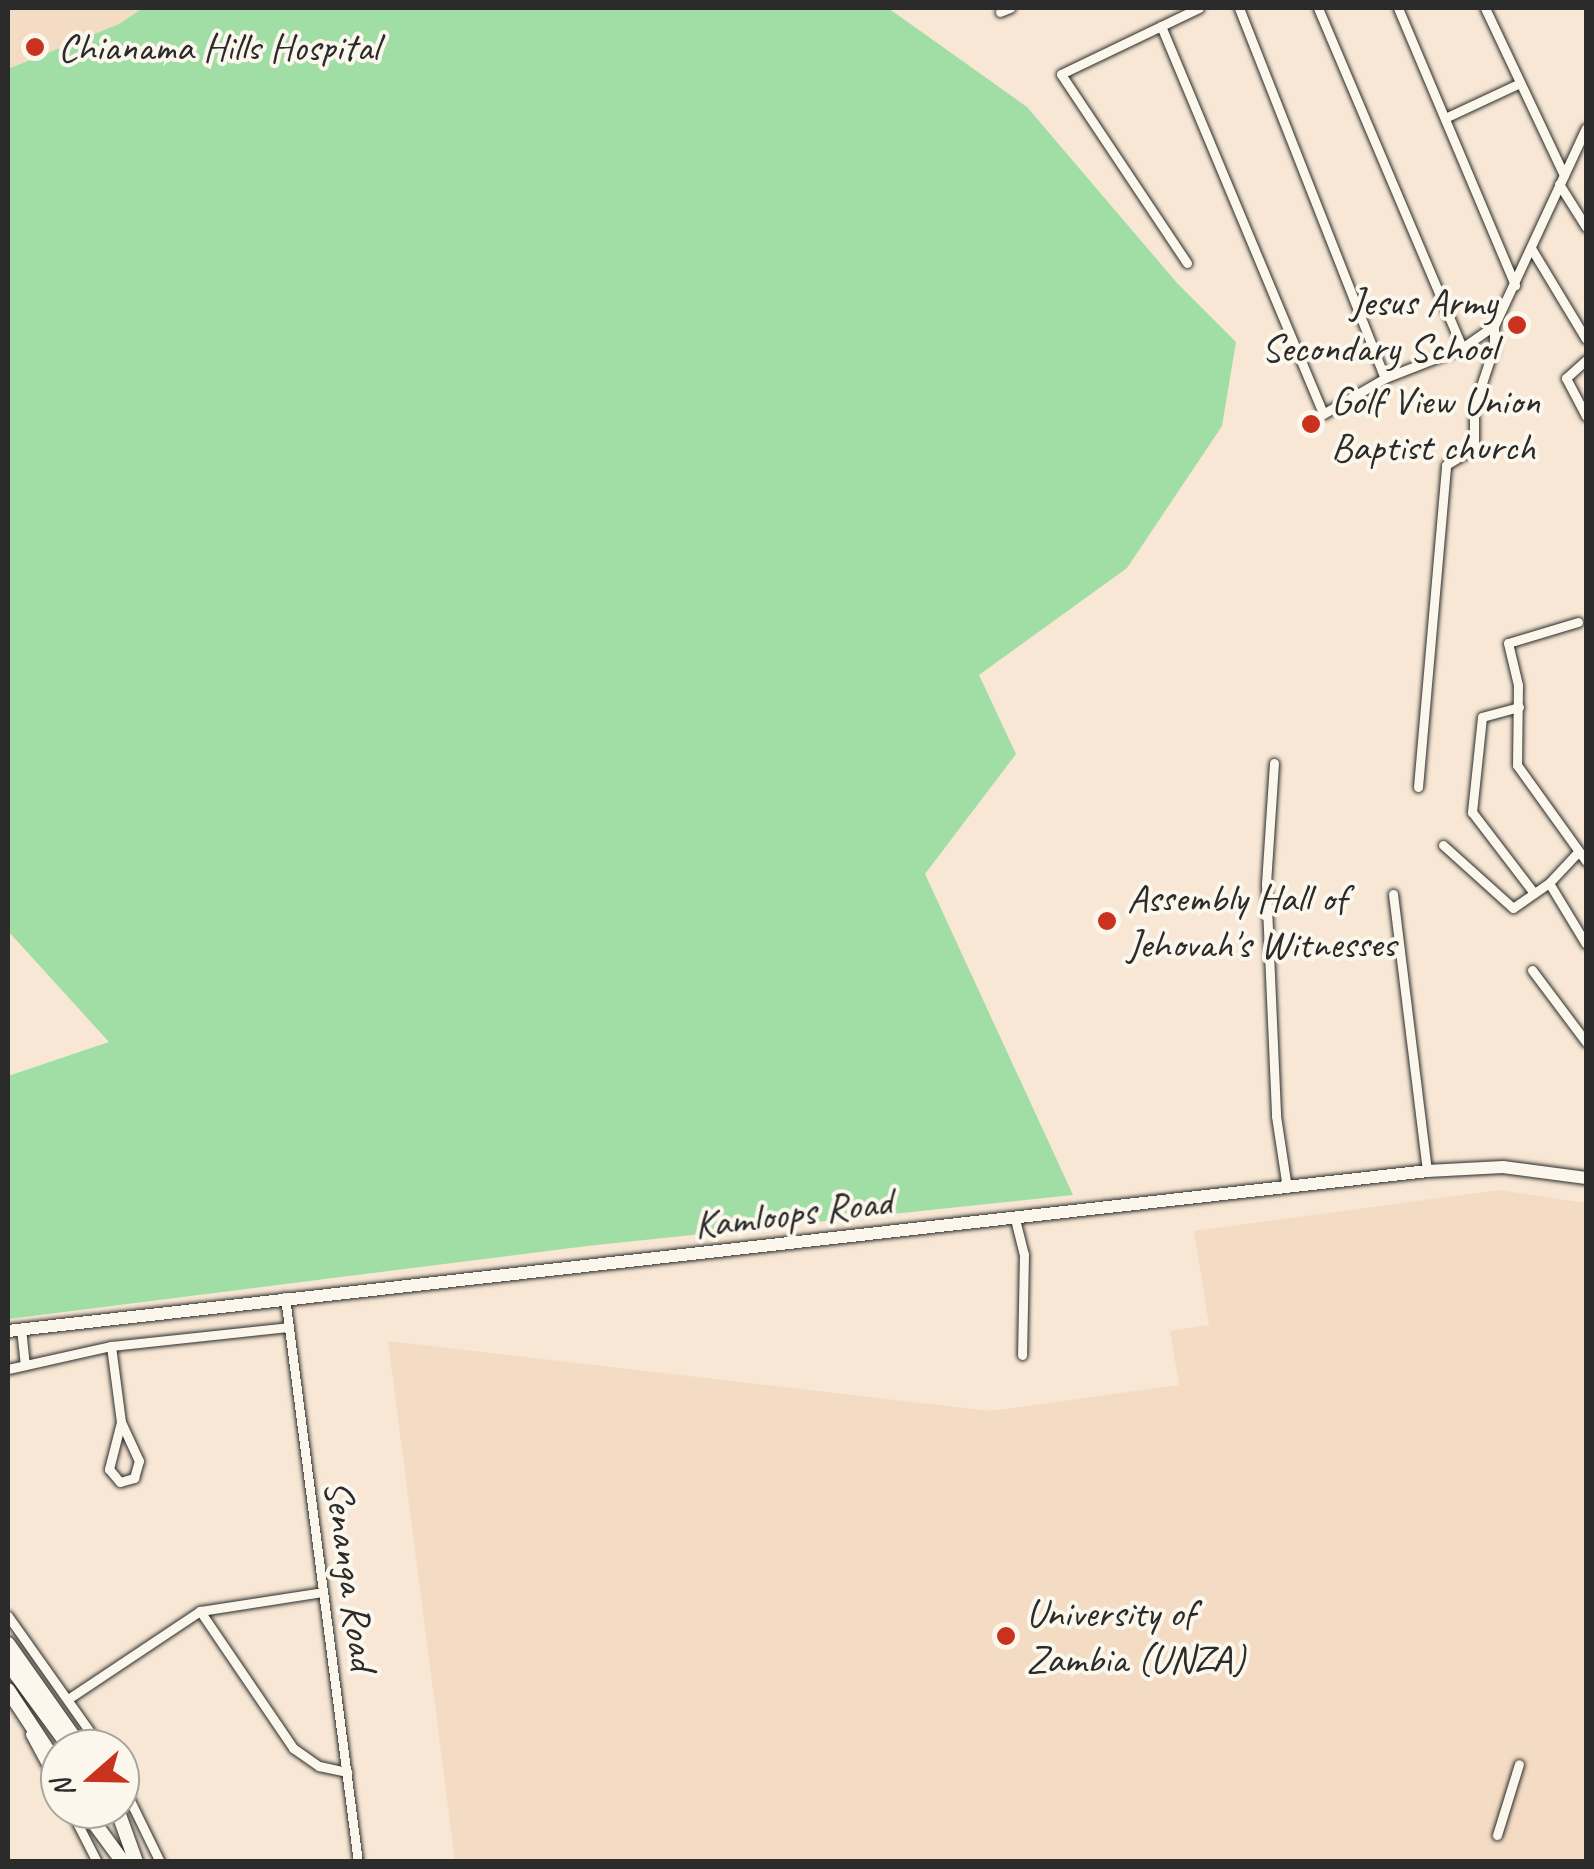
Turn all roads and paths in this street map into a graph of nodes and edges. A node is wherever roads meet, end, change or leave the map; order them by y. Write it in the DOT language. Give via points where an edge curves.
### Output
graph roads {
  1 [pos="1200,8"];
  2 [pos="1239,8"];
  3 [pos="1318,8"];
  4 [pos="1398,8"];
  5 [pos="1485,8"];
  6 [pos="1162,26"];
  7 [pos="1518,84"];
  8 [pos="1445,118"];
  9 [pos="1586,128"];
  10 [pos="1561,180"];
  11 [pos="1586,226"];
  12 [pos="1531,248"];
  13 [pos="1186,263"];
  14 [pos="1515,285"];
  15 [pos="1494,326"];
  16 [pos="1586,338"];
  17 [pos="1462,348"];
  18 [pos="1586,360"];
  19 [pos="1385,378"];
  20 [pos="1586,416"];
  21 [pos="1578,622"];
  22 [pos="1519,708"];
  23 [pos="1274,763"];
  24 [pos="1418,788"];
  25 [pos="1443,846"];
  26 [pos="1578,852"];
  27 [pos="1586,861"];
  28 [pos="1549,883"];
  29 [pos="1534,893"];
  30 [pos="1393,894"];
  31 [pos="1586,944"];
  32 [pos="1532,970"];
  33 [pos="1586,1042"];
  34 [pos="1427,1171"];
  35 [pos="1586,1178"];
  36 [pos="1287,1188"];
  37 [pos="1015,1220"];
  38 [pos="284,1297"];
  39 [pos="288,1327"];
  40 [pos="14,1329"];
  41 [pos="111,1346"];
  42 [pos="1022,1355"];
  43 [pos="25,1364"];
  44 [pos="8,1369"];
  45 [pos="122,1422"];
  46 [pos="323,1592"];
  47 [pos="200,1611"];
  48 [pos="8,1616"];
  49 [pos="8,1644"];
  50 [pos="8,1663"];
  51 [pos="8,1674"];
  52 [pos="8,1690"];
  53 [pos="68,1699"];
  54 [pos="8,1704"];
  55 [pos="46,1729"];
  56 [pos="56,1729"];
  57 [pos="68,1729"];
  58 [pos="88,1729"];
  59 [pos="40,1739"];
  60 [pos="40,1757"];
  61 [pos="1520,1764"];
  62 [pos="347,1772"];
  63 [pos="140,1821"];
  64 [pos="80,1829"];
  65 [pos="102,1829"];
  66 [pos="108,1829"];
  67 [pos="115,1829"];
  68 [pos="121,1829"];
  69 [pos="1497,1835"];
  70 [pos="127,1857"];
  71 [pos="97,1862"];
  72 [pos="160,1862"];
  73 [pos="358,1862"];
  1 -- 6 [label="street"];
  2 -- 19 [label="street"];
  3 -- 17 [label="street"];
  4 -- 8 [label="street"];
  5 -- 7 [label="street"];
  6 -- 13 [label="street" via="1061,74"];
  6 -- 19 [label="street" via="1320,410 1345,405"];
  7 -- 8 [label="street"];
  7 -- 10 [label="street"];
  8 -- 14 [label="street"];
  9 -- 10 [label="street"];
  10 -- 11 [label="street"];
  10 -- 12 [label="street"];
  12 -- 14 [label="street"];
  12 -- 16 [label="street"];
  14 -- 15 [label="street"];
  15 -- 17 [label="street"];
  15 -- 24 [label="street" via="1494,347 1474,407 1474,448 1446,465"];
  17 -- 19 [label="street"];
  18 -- 20 [label="street" via="1566,378"];
  21 -- 22 [label="street" via="1509,640"];
  22 -- 26 [label="street" via="1521,775"];
  22 -- 29 [label="street" via="1482,716 1472,812"];
  23 -- 36 [label="street" via="1266,884 1276,1116"];
  25 -- 29 [label="street" via="1510,907"];
  26 -- 27 [label="street"];
  26 -- 28 [label="street"];
  28 -- 29 [label="street"];
  28 -- 31 [label="street"];
  30 -- 34 [label="street"];
  32 -- 33 [label="street"];
  34 -- 35 [label="main road, Kamloops Road" via="1504,1167"];
  34 -- 36 [label="main road, Kamloops Road"];
  36 -- 37 [label="main road, Kamloops Road"];
  37 -- 38 [label="main road, Kamloops Road"];
  37 -- 42 [label="street" via="1024,1254"];
  38 -- 39 [label="street, Senanga Road"];
  38 -- 40 [label="main road, Kamloops Road"];
  39 -- 41 [label="street"];
  39 -- 46 [label="street, Senanga Road"];
  40 -- 43 [label="street"];
  41 -- 43 [label="street"];
  41 -- 45 [label="street"];
  43 -- 44 [label="street"];
  45 -- 45 [label="street" via="109,1469 120,1482 134,1478 139,1461"];
  46 -- 47 [label="street"];
  46 -- 62 [label="street, Senanga Road"];
  47 -- 53 [label="street"];
  47 -- 62 [label="street" via="293,1748 319,1766"];
  48 -- 53 [label="street"];
  49 -- 57 [label="main road"];
  50 -- 56 [label="main road"];
  51 -- 55 [label="main road"];
  52 -- 59 [label="main road"];
  53 -- 58 [label="street"];
  54 -- 60 [label="street"];
  61 -- 69 [label="street"];
  62 -- 73 [label="street, Senanga Road"];
  63 -- 72 [label="street"];
  64 -- 71 [label="street"];
  65 -- 70 [label="main road"];
  66 -- 70 [label="main road"];
  67 -- 70 [label="main road"];
  68 -- 70 [label="main road"];
}
